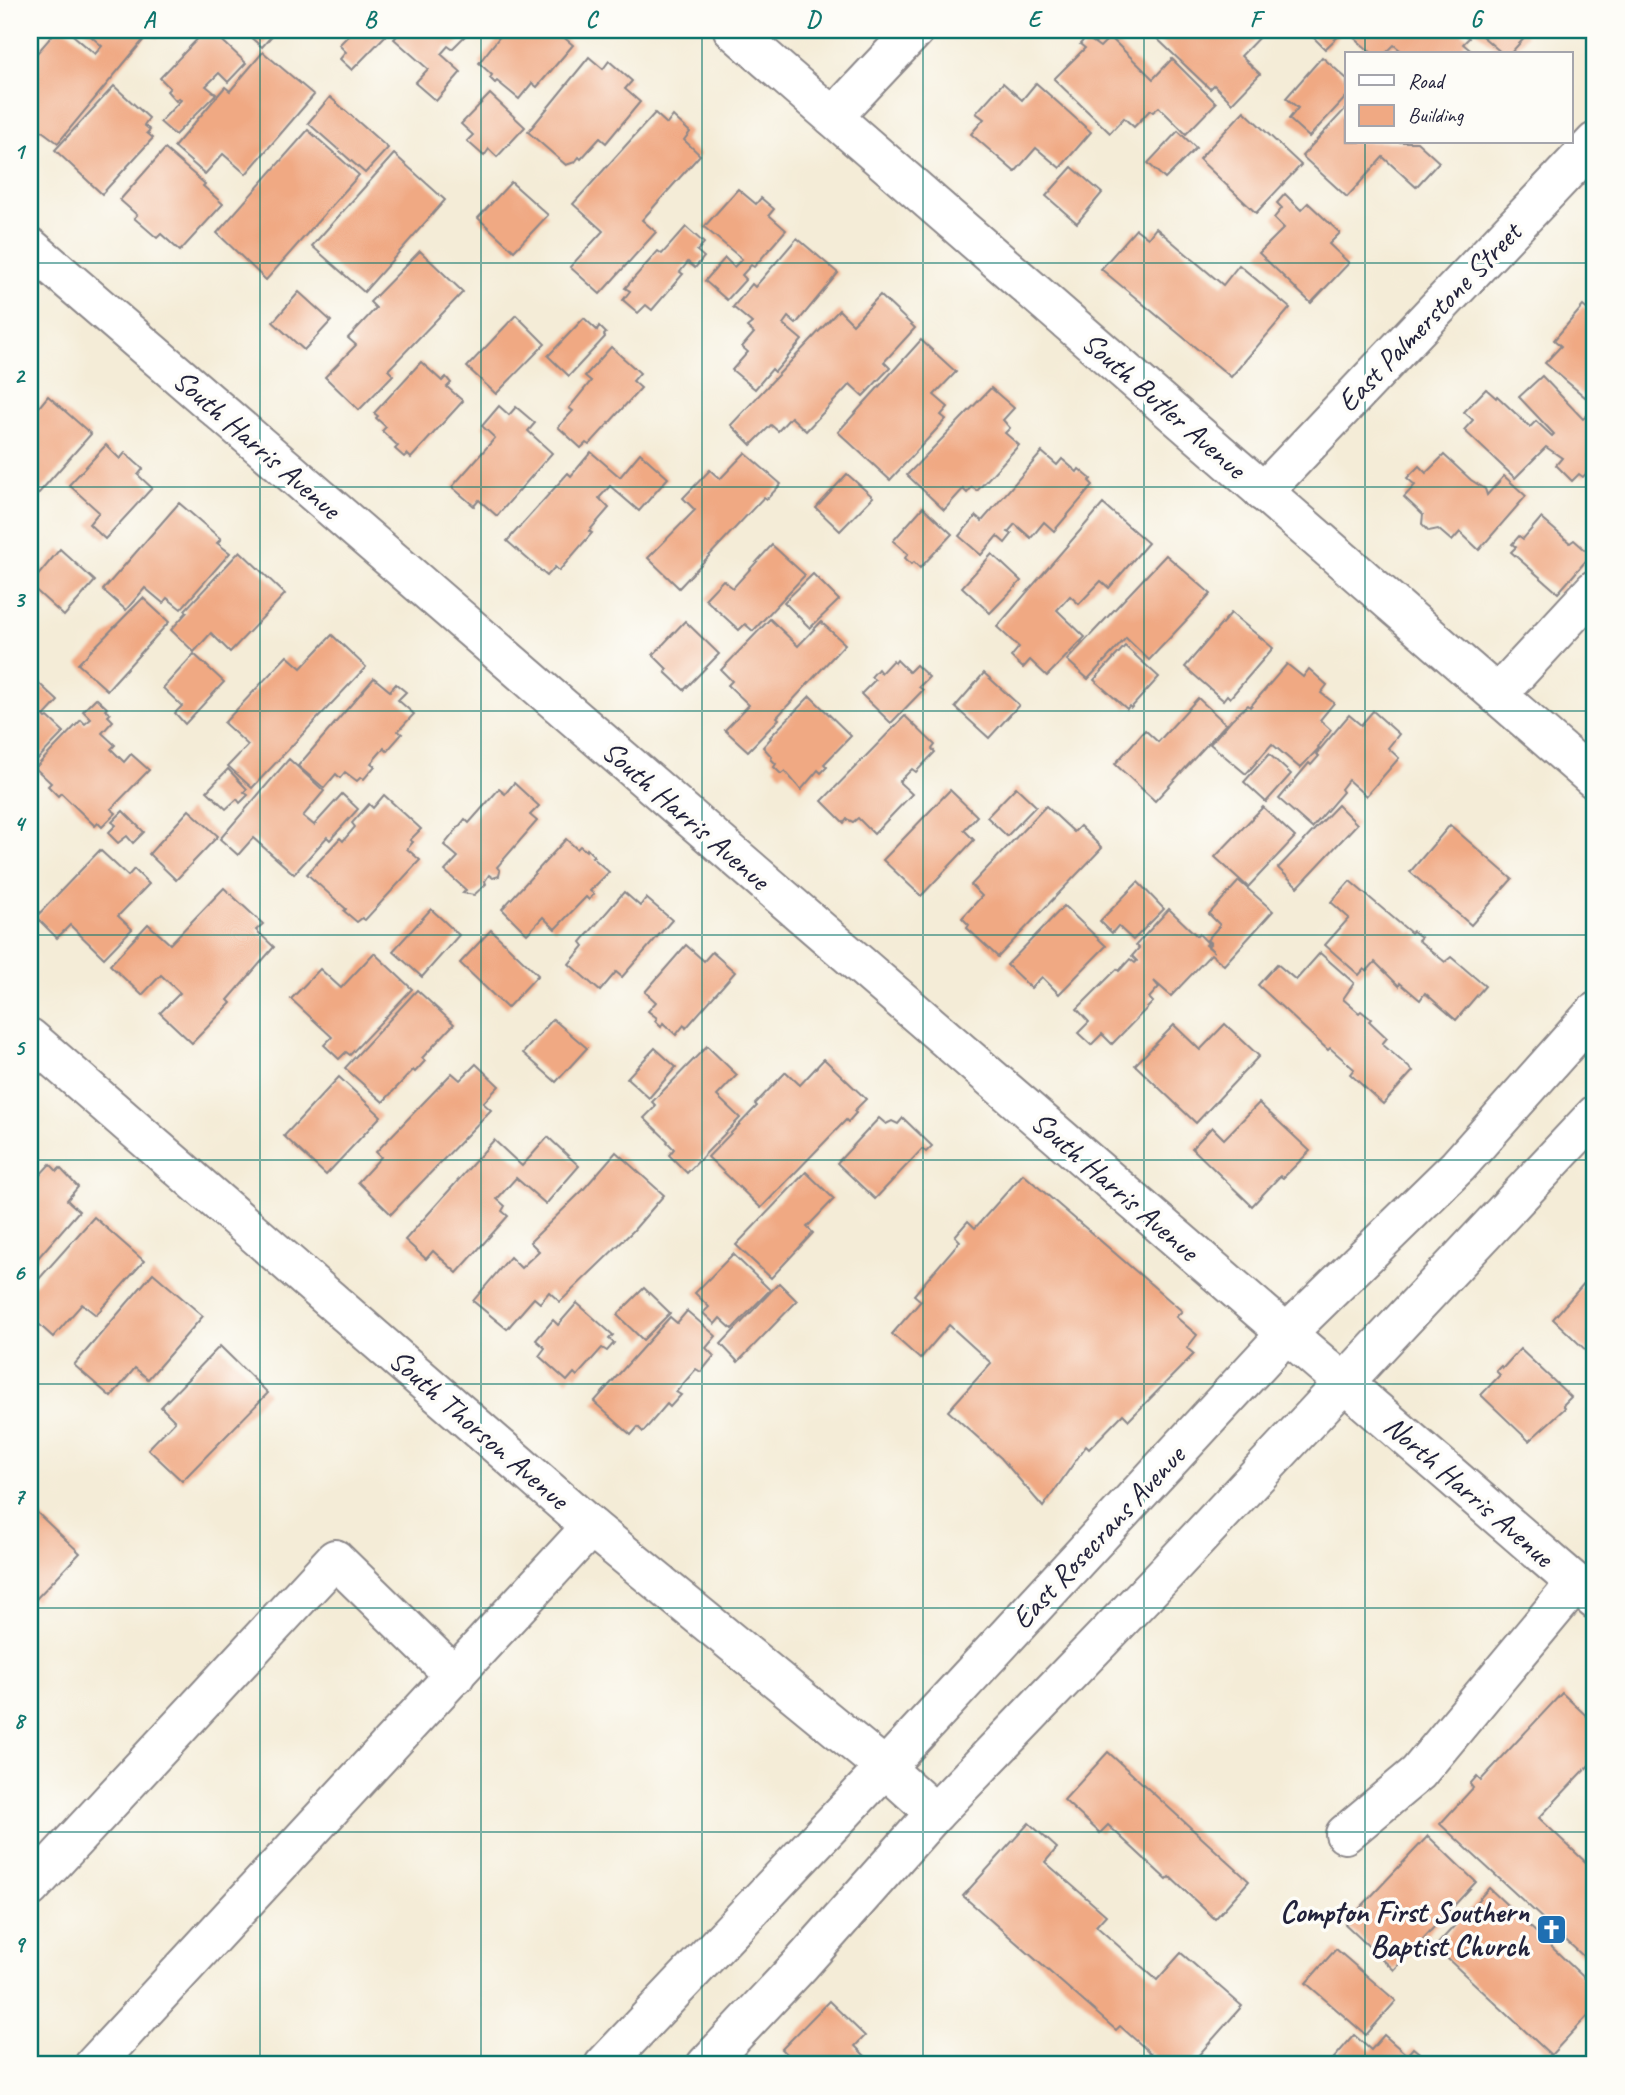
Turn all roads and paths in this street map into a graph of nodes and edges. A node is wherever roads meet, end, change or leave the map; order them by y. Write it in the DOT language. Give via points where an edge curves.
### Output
graph roads {
  1 [pos="733,30"];
  2 [pos="915,30"];
  3 [pos="833,117"];
  4 [pos="1595,142"];
  5 [pos="30,247"];
  6 [pos="1263,492"];
  7 [pos="1595,589"];
  8 [pos="1497,695"];
  9 [pos="1595,780"];
  10 [pos="1595,1012"];
  11 [pos="30,1038"];
  12 [pos="1595,1115"];
  13 [pos="1286,1334"];
  14 [pos="1343,1383"];
  15 [pos="591,1527"];
  16 [pos="1586,1591"];
  17 [pos="455,1675"];
  18 [pos="885,1768"];
  19 [pos="935,1813"];
  20 [pos="1345,1834"];
  21 [pos="30,1888"];
  22 [pos="94,2065"];
  23 [pos="604,2065"];
  24 [pos="706,2065"];
  1 -- 3 [label="street, South Butler Avenue"];
  2 -- 3 [label="street"];
  3 -- 6 [label="street, South Butler Avenue"];
  4 -- 6 [label="street, East Palmerstone Street"];
  5 -- 13 [label="street, South Harris Avenue"];
  6 -- 8 [label="street, South Butler Avenue"];
  7 -- 8 [label="street"];
  8 -- 9 [label="street, South Butler Avenue"];
  10 -- 13 [label="street, East Rosecrans Avenue" via="1458,1166"];
  11 -- 15 [label="street, South Thorson Avenue"];
  12 -- 14 [label="street"];
  13 -- 14 [label="street, South Harris Avenue"];
  13 -- 18 [label="street, East Rosecrans Avenue"];
  14 -- 16 [label="street, North Harris Avenue"];
  14 -- 19 [label="street"];
  15 -- 17 [label="street"];
  15 -- 18 [label="street, South Thorson Avenue"];
  16 -- 20 [label="street" via="1418,1773"];
  17 -- 21 [label="street" via="335,1559"];
  17 -- 22 [label="street"];
  18 -- 19 [label="street, South Thorson Avenue"];
  18 -- 23 [label="street, East Rosecrans Avenue"];
  19 -- 24 [label="street"];
}
